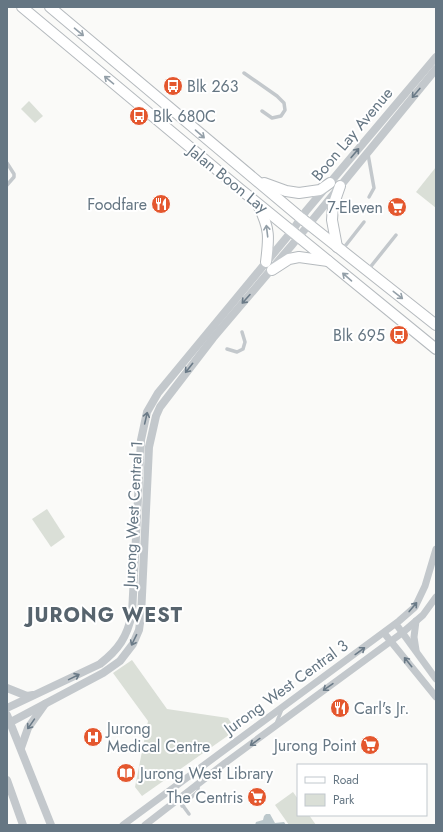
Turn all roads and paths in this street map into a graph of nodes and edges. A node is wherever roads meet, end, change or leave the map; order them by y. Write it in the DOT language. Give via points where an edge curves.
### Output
graph roads {
  1 [pos="22,7"];
  2 [pos="50,7"];
  3 [pos="436,56"];
  4 [pos="436,69"];
  5 [pos="244,73"];
  6 [pos="262,111"];
  7 [pos="368,152"];
  8 [pos="7,163"];
  9 [pos="258,181"];
  10 [pos="335,184"];
  11 [pos="7,185"];
  12 [pos="369,197"];
  13 [pos="256,202"];
  14 [pos="305,221"];
  15 [pos="364,222"];
  16 [pos="295,234"];
  17 [pos="396,235"];
  18 [pos="339,249"];
  19 [pos="330,262"];
  20 [pos="269,266"];
  21 [pos="367,271"];
  22 [pos="436,325"];
  23 [pos="242,332"];
  24 [pos="227,349"];
  25 [pos="436,349"];
  26 [pos="436,549"];
  27 [pos="436,597"];
  28 [pos="416,621"];
  29 [pos="396,624"];
  30 [pos="384,633"];
  31 [pos="402,633"];
  32 [pos="391,642"];
  33 [pos="416,652"];
  34 [pos="436,679"];
  35 [pos="7,688"];
  36 [pos="39,694"];
  37 [pos="436,697"];
  38 [pos="45,703"];
  39 [pos="283,706"];
  40 [pos="7,708"];
  41 [pos="8,720"];
  42 [pos="275,727"];
  43 [pos="21,748"];
  44 [pos="7,780"];
  45 [pos="198,784"];
  46 [pos="178,799"];
  47 [pos="182,806"];
  48 [pos="45,812"];
  49 [pos="189,814"];
  50 [pos="23,825"];
  51 [pos="51,825"];
  52 [pos="57,825"];
  53 [pos="123,825"];
  54 [pos="145,825"];
  13 -- 1 [label="main road, Jalan Boon Lay, one-way"];
  2 -- 9 [label="main road, Jalan Boon Lay, one-way" via="214,147"];
  10 -- 3 [label="street, Boon Lay Avenue, one-way"];
  4 -- 7 [label="street, Boon Lay Avenue, one-way"];
  5 -- 6 [label="lane" via="284,103 285,110 281,116 272,118"];
  7 -- 10 [label="street, Boon Lay Avenue"];
  7 -- 12 [label="lane" via="374,188"];
  8 -- 11 [label="lane" via="14,174"];
  9 -- 10 [label="main road" via="299,193 320,190"];
  9 -- 14 [label="main road, Jalan Boon Lay"];
  10 -- 14 [label="street, Boon Lay Avenue"];
  10 -- 18 [label="main road" via="332,220"];
  13 -- 16 [label="main road, Jalan Boon Lay"];
  20 -- 13 [label="main road, one-way" via="266,220"];
  14 -- 16 [label="street, Boon Lay Avenue"];
  14 -- 18 [label="main road, Jalan Boon Lay"];
  15 -- 18 [label="lane"];
  16 -- 19 [label="main road, Jalan Boon Lay"];
  16 -- 20 [label="street, Jurong West Central 1"];
  17 -- 21 [label="lane"];
  18 -- 21 [label="main road, Jalan Boon Lay"];
  19 -- 20 [label="main road" via="299,258"];
  25 -- 19 [label="main road, Jalan Boon Lay, one-way"];
  36 -- 20 [label="street, Jurong West Central 1, one-way" via="100,664 123,640 132,614 141,440 147,412 158,393"];
  20 -- 38 [label="street, Jurong West Central 1, one-way" via="165,399 156,416 149,447 141,616 133,644 120,661 104,673"];
  21 -- 22 [label="main road, Jalan Boon Lay, one-way"];
  23 -- 24 [label="lane" via="245,342 243,349 237,352"];
  29 -- 26 [label="street, Jurong West Central 3, one-way" via="415,607 425,586"];
  27 -- 28 [label="street, Jurong West Central 3"];
  28 -- 31 [label="street, Jurong West Central 3"];
  28 -- 33 [label="street"];
  29 -- 30 [label="street, Jurong West Central 3"];
  29 -- 31 [label="street"];
  30 -- 32 [label="street"];
  39 -- 30 [label="street, Jurong West Central 3, one-way"];
  31 -- 32 [label="street, Jurong West Central 3"];
  31 -- 33 [label="street"];
  37 -- 32 [label="street, one-way"];
  32 -- 42 [label="street, Jurong West Central 3, one-way"];
  33 -- 34 [label="street"];
  35 -- 36 [label="street" via="27,696"];
  36 -- 40 [label="street, Jurong West Central 1"];
  38 -- 41 [label="street, Jurong West Central 1"];
  38 -- 43 [label="street, one-way" via="28,728"];
  39 -- 42 [label="lane"];
  39 -- 53 [label="street, Jurong West Central 3"];
  41 -- 43 [label="street"];
  42 -- 45 [label="street, Jurong West Central 3, one-way"];
  43 -- 48 [label="street"];
  44 -- 50 [label="street"];
  45 -- 46 [label="street, Jurong West Central 3"];
  45 -- 47 [label="lane" via="198,792"];
  46 -- 47 [label="lane"];
  46 -- 54 [label="street, Jurong West Central 3"];
  47 -- 49 [label="lane"];
  48 -- 51 [label="street"];
  48 -- 52 [label="street"];
}
